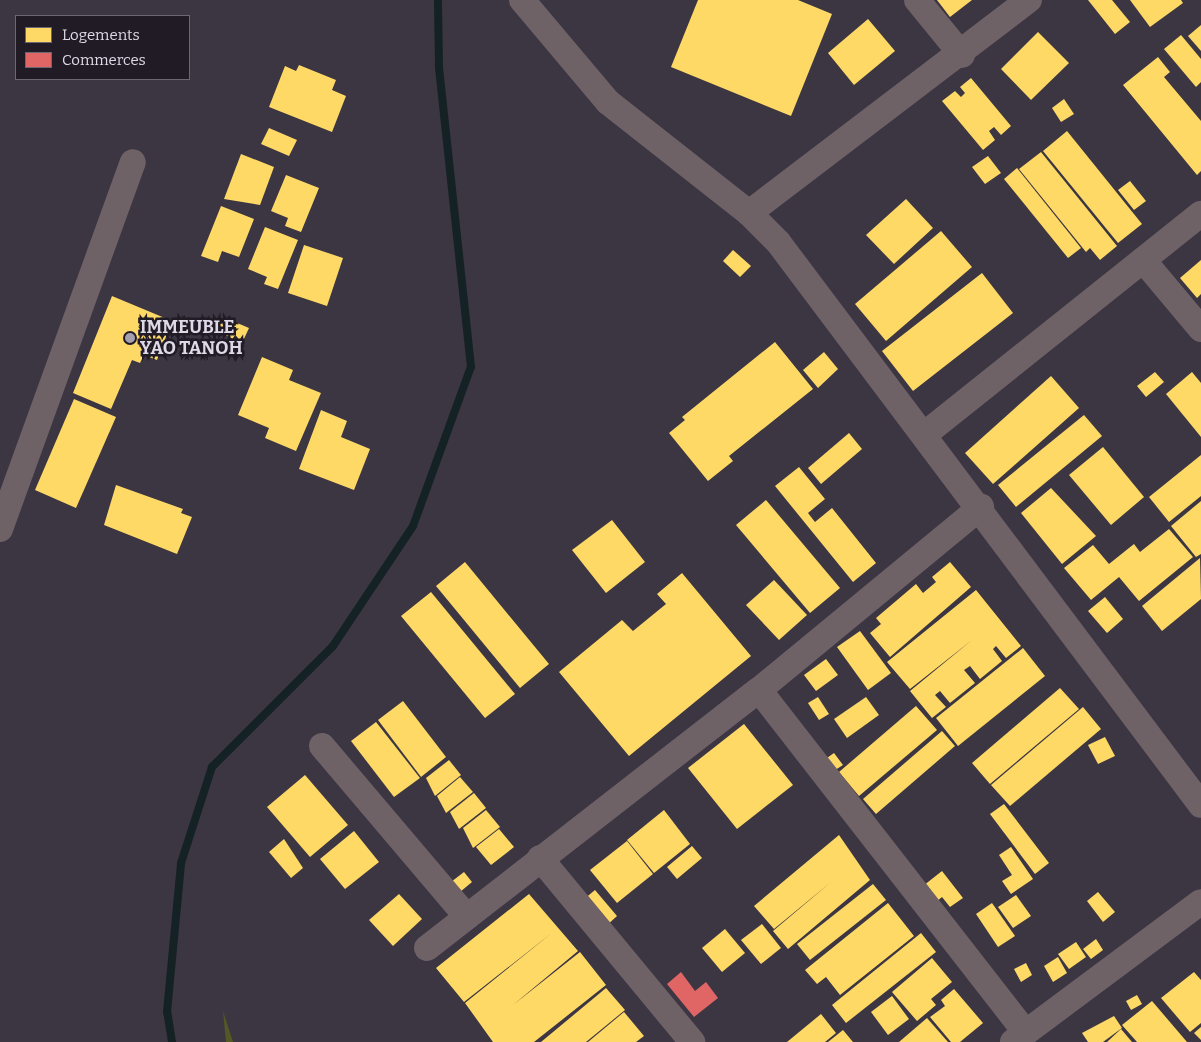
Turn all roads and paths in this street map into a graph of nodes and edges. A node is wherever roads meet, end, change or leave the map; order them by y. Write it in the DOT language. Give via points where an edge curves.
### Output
graph roads {
  1 [pos="522,0"];
  2 [pos="917,0"];
  3 [pos="1029,0"];
  4 [pos="962,55"];
  5 [pos="133,162"];
  6 [pos="749,214"];
  7 [pos="1201,214"];
  8 [pos="1143,260"];
  9 [pos="1201,329"];
  10 [pos="925,434"];
  11 [pos="981,507"];
  12 [pos="0,529"];
  13 [pos="759,690"];
  14 [pos="322,746"];
  15 [pos="1201,805"];
  16 [pos="540,858"];
  17 [pos="1201,902"];
  18 [pos="467,917"];
  19 [pos="427,948"];
  20 [pos="1019,1037"];
  21 [pos="692,1042"];
  1 -- 6 [label="street" via="608,102"];
  2 -- 4 [label="street"];
  3 -- 4 [label="street"];
  4 -- 6 [label="street"];
  5 -- 12 [label="street"];
  6 -- 10 [label="street" via="778,242"];
  7 -- 8 [label="street"];
  8 -- 9 [label="street"];
  8 -- 10 [label="street"];
  10 -- 11 [label="street"];
  11 -- 13 [label="street"];
  11 -- 15 [label="street"];
  13 -- 16 [label="street"];
  13 -- 20 [label="street"];
  14 -- 18 [label="street"];
  16 -- 18 [label="street"];
  16 -- 21 [label="street"];
  17 -- 20 [label="street"];
  18 -- 19 [label="street"];
}
